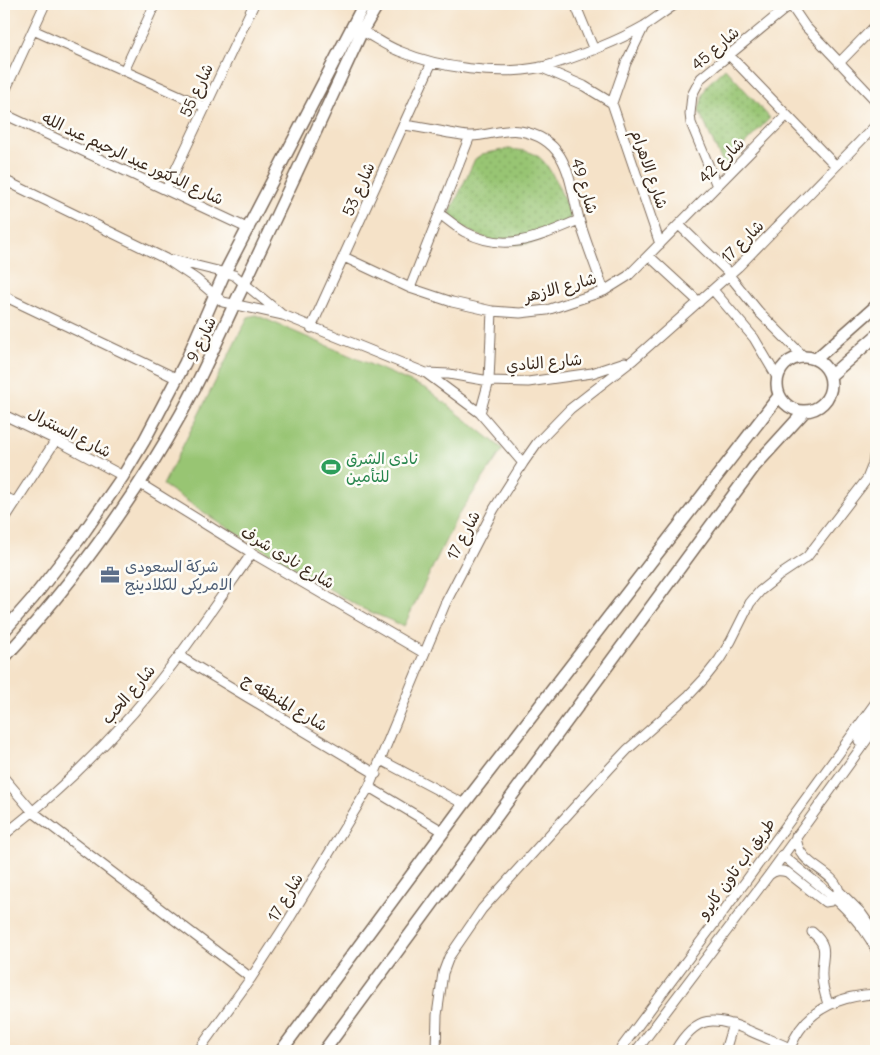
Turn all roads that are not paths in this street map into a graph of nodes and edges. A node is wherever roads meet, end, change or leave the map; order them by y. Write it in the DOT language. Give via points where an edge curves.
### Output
graph roads {
  1 [pos="45,4"];
  2 [pos="155,4"];
  3 [pos="254,4"];
  4 [pos="364,4"];
  5 [pos="378,4"];
  6 [pos="575,4"];
  7 [pos="676,4"];
  8 [pos="791,4"];
  9 [pos="644,26"];
  10 [pos="876,26"];
  11 [pos="32,30"];
  12 [pos="362,30"];
  13 [pos="594,50"];
  14 [pos="728,55"];
  15 [pos="432,62"];
  16 [pos="839,63"];
  17 [pos="539,67"];
  18 [pos="124,71"];
  19 [pos="4,93"];
  20 [pos="876,101"];
  21 [pos="612,103"];
  22 [pos="205,107"];
  23 [pos="4,114"];
  24 [pos="786,116"];
  25 [pos="404,125"];
  26 [pos="876,125"];
  27 [pos="470,136"];
  28 [pos="836,166"];
  29 [pos="4,180"];
  30 [pos="717,186"];
  31 [pos="166,190"];
  32 [pos="440,214"];
  33 [pos="580,220"];
  34 [pos="679,225"];
  35 [pos="249,229"];
  36 [pos="660,244"];
  37 [pos="344,256"];
  38 [pos="649,256"];
  39 [pos="166,258"];
  40 [pos="224,274"];
  41 [pos="729,274"];
  42 [pos="245,284"];
  43 [pos="410,288"];
  44 [pos="713,290"];
  45 [pos="604,291"];
  46 [pos="215,295"];
  47 [pos="4,296"];
  48 [pos="698,302"];
  49 [pos="234,306"];
  50 [pos="876,306"];
  51 [pos="492,311"];
  52 [pos="283,315"];
  53 [pos="311,328"];
  54 [pos="876,336"];
  55 [pos="810,358"];
  56 [pos="633,360"];
  57 [pos="186,363"];
  58 [pos="426,373"];
  59 [pos="830,376"];
  60 [pos="777,378"];
  61 [pos="178,379"];
  62 [pos="199,379"];
  63 [pos="489,381"];
  64 [pos="779,396"];
  65 [pos="805,412"];
  66 [pos="480,413"];
  67 [pos="4,415"];
  68 [pos="56,440"];
  69 [pos="876,444"];
  70 [pos="523,463"];
  71 [pos="123,476"];
  72 [pos="140,483"];
  73 [pos="4,497"];
  74 [pos="16,502"];
  75 [pos="4,520"];
  76 [pos="252,553"];
  77 [pos="4,631"];
  78 [pos="424,653"];
  79 [pos="179,656"];
  80 [pos="4,658"];
  81 [pos="876,702"];
  82 [pos="868,714"];
  83 [pos="876,727"];
  84 [pos="382,760"];
  85 [pos="846,768"];
  86 [pos="376,774"];
  87 [pos="4,778"];
  88 [pos="369,787"];
  89 [pos="464,804"];
  90 [pos="33,812"];
  91 [pos="444,832"];
  92 [pos="4,835"];
  93 [pos="796,836"];
  94 [pos="782,855"];
  95 [pos="807,859"];
  96 [pos="795,872"];
  97 [pos="769,875"];
  98 [pos="836,895"];
  99 [pos="812,932"];
  100 [pos="876,934"];
  101 [pos="876,950"];
  102 [pos="251,978"];
  103 [pos="876,994"];
  104 [pos="828,1004"];
  105 [pos="733,1024"];
  106 [pos="790,1050"];
  107 [pos="198,1051"];
  108 [pos="281,1051"];
  109 [pos="324,1051"];
  110 [pos="436,1051"];
  111 [pos="619,1051"];
  112 [pos="636,1051"];
  113 [pos="675,1051"];
  114 [pos="725,1051"];
  1 -- 11 [label="street"];
  2 -- 18 [label="street"];
  3 -- 22 [label="street, شارع 55"];
  4 -- 35 [label="main road, شارع 9"];
  5 -- 12 [label="main road, شارع 9"];
  6 -- 13 [label="street"];
  7 -- 9 [label="street"];
  8 -- 14 [label="street, شارع 45"];
  8 -- 16 [label="street" via="805,26"];
  9 -- 13 [label="street"];
  9 -- 21 [label="street"];
  10 -- 16 [label="street"];
  11 -- 18 [label="street"];
  11 -- 19 [label="street"];
  12 -- 15 [label="street" via="397,50"];
  12 -- 42 [label="main road, شارع 9"];
  13 -- 17 [label="street"];
  14 -- 24 [label="street"];
  14 -- 30 [label="street, شارع 45" via="701,78 690,104 691,123"];
  15 -- 17 [label="street" via="491,70"];
  15 -- 25 [label="street, شارع 53"];
  16 -- 20 [label="street"];
  17 -- 21 [label="street" via="584,86"];
  18 -- 22 [label="street"];
  21 -- 36 [label="street, شارع الاهرام"];
  22 -- 31 [label="street, شارع 55"];
  23 -- 31 [label="street, شارع الدكتور عبد الرحيم عبد الله"];
  24 -- 28 [label="street"];
  24 -- 30 [label="street, شارع 42"];
  25 -- 27 [label="street, شارع 49"];
  25 -- 37 [label="street, شارع 53"];
  26 -- 28 [label="street, شارع 17"];
  27 -- 32 [label="street"];
  27 -- 33 [label="street, شارع 49" via="519,130 548,142 567,166"];
  28 -- 41 [label="street, شارع 17"];
  29 -- 39 [label="street"];
  30 -- 34 [label="street, شارع 42"];
  31 -- 35 [label="street, شارع الدكتور عبد الرحيم عبد الله"];
  32 -- 33 [label="street" via="463,231 500,242 525,241"];
  32 -- 43 [label="street"];
  33 -- 45 [label="street, شارع 49"];
  34 -- 36 [label="street, شارع الازهر"];
  34 -- 41 [label="street"];
  35 -- 40 [label="main road, شارع 9"];
  36 -- 38 [label="street, شارع الازهر"];
  37 -- 43 [label="street, شارع الازهر"];
  37 -- 53 [label="street, شارع 53"];
  38 -- 45 [label="street, شارع الازهر" via="628,276"];
  38 -- 48 [label="street"];
  39 -- 40 [label="street, شارع النادي"];
  39 -- 46 [label="street, شارع النادي"];
  40 -- 42 [label="street, شارع النادي" via="238,277"];
  40 -- 46 [label="main road, شارع 9"];
  41 -- 44 [label="street, شارع 17"];
  41 -- 55 [label="street" via="759,312"];
  42 -- 49 [label="main road, شارع 9"];
  42 -- 52 [label="street, شارع النادي"];
  43 -- 51 [label="street, شارع الازهر"];
  44 -- 48 [label="street, شارع 17"];
  44 -- 60 [label="street" via="754,338"];
  45 -- 51 [label="street, شارع الازهر" via="547,310 520,313"];
  46 -- 49 [label="street, شارع النادي"];
  46 -- 57 [label="main road, شارع 9"];
  47 -- 61 [label="street"];
  48 -- 56 [label="street, شارع 17"];
  49 -- 52 [label="street, شارع النادي"];
  49 -- 62 [label="main road, شارع 9"];
  50 -- 55 [label="main road"];
  51 -- 63 [label="street"];
  52 -- 53 [label="street, شارع النادي"];
  53 -- 58 [label="street, شارع النادي"];
  54 -- 59 [label="main road"];
  55 -- 59 [label="main road" via="825,366"];
  55 -- 60 [label="main road" via="798,357 787,362"];
  56 -- 63 [label="street, شارع النادي" via="592,373 528,382"];
  56 -- 70 [label="street, شارع 17" via="570,409 537,443"];
  57 -- 61 [label="main road, شارع 9"];
  57 -- 62 [label="main road" via="195,367"];
  58 -- 63 [label="street, شارع النادي"];
  58 -- 66 [label="street, شارع النادي"];
  59 -- 65 [label="main road" via="830,392 825,402"];
  60 -- 64 [label="main road"];
  61 -- 71 [label="main road, شارع 9"];
  62 -- 72 [label="main road, شارع 9"];
  63 -- 66 [label="street"];
  64 -- 65 [label="main road" via="790,408"];
  64 -- 89 [label="main road"];
  65 -- 109 [label="main road" via="754,467"];
  66 -- 70 [label="street, شارع النادي"];
  67 -- 68 [label="street, شارع السنترال"];
  68 -- 71 [label="street, شارع السنترال"];
  68 -- 74 [label="street"];
  69 -- 110 [label="street" via="867,479 808,557 760,592 704,679 628,749 474,921 445,965 437,1016"];
  70 -- 78 [label="street, شارع 17" via="494,508"];
  71 -- 77 [label="main road, شارع 9" via="75,546"];
  72 -- 76 [label="street, شارع نادى شرف"];
  72 -- 80 [label="main road, شارع 9" via="73,577"];
  73 -- 74 [label="street"];
  74 -- 75 [label="street"];
  76 -- 78 [label="street, شارع نادى شرف"];
  76 -- 79 [label="street, شارع الحب"];
  78 -- 84 [label="street, شارع 17"];
  79 -- 86 [label="street, شارع المنطقه ج"];
  79 -- 90 [label="street, شارع الحب" via="122,724"];
  81 -- 82 [label="street, طريق اب تاون كايرو"];
  82 -- 85 [label="street" via="870,724"];
  82 -- 111 [label="street, طريق اب تاون كايرو"];
  83 -- 85 [label="street, طريق اب تاون كايرو"];
  84 -- 86 [label="street, شارع 17"];
  84 -- 89 [label="street"];
  85 -- 93 [label="street, طريق اب تاون كايرو"];
  86 -- 88 [label="street, شارع 17"];
  87 -- 90 [label="street"];
  88 -- 91 [label="street"];
  88 -- 102 [label="street, شارع 17"];
  89 -- 91 [label="main road"];
  90 -- 92 [label="street, شارع الحب"];
  90 -- 102 [label="street"];
  91 -- 108 [label="main road"];
  93 -- 94 [label="street, طريق اب تاون كايرو"];
  93 -- 95 [label="street" via="798,849"];
  94 -- 96 [label="street"];
  94 -- 97 [label="street, طريق اب تاون كايرو"];
  95 -- 96 [label="street"];
  95 -- 98 [label="street" via="834,883"];
  96 -- 97 [label="street" via="781,870"];
  96 -- 98 [label="street"];
  97 -- 112 [label="street, طريق اب تاون كايرو"];
  98 -- 100 [label="street" via="861,914"];
  98 -- 101 [label="street" via="862,925"];
  99 -- 104 [label="street" via="821,940 825,950 822,980"];
  102 -- 107 [label="street, شارع 17"];
  103 -- 104 [label="street"];
  104 -- 106 [label="street" via="809,1019"];
  105 -- 106 [label="street"];
  105 -- 113 [label="street" via="714,1020 700,1024 689,1031"];
  105 -- 114 [label="street"];
}
